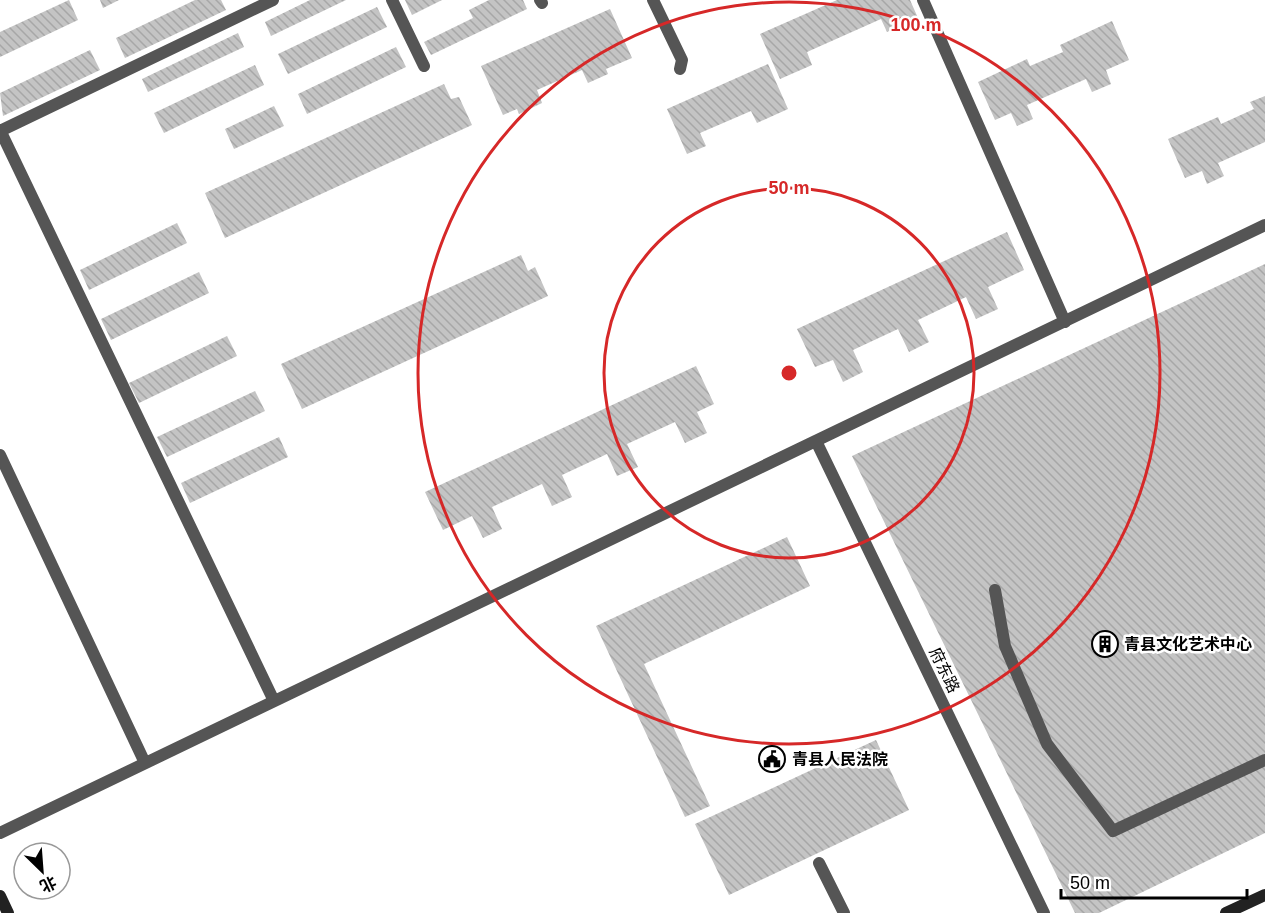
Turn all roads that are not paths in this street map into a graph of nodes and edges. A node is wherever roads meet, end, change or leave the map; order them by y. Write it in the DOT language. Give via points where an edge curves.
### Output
graph roads {
  1 [pos="273,0"];
  2 [pos="392,0"];
  3 [pos="653,0"];
  4 [pos="923,0"];
  5 [pos="424,66"];
  6 [pos="680,69"];
  7 [pos="0,131"];
  8 [pos="1265,225"];
  9 [pos="1065,322"];
  10 [pos="816,441"];
  11 [pos="0,456"];
  12 [pos="995,590"];
  13 [pos="274,701"];
  14 [pos="1265,760"];
  15 [pos="145,763"];
  16 [pos="0,833"];
  17 [pos="819,863"];
  18 [pos="1265,895"];
  19 [pos="0,896"];
  20 [pos="8,913"];
  21 [pos="844,913"];
  22 [pos="1044,913"];
  23 [pos="1226,913"];
  1 -- 7 [label="street"];
  2 -- 5 [label="street"];
  3 -- 6 [label="street" via="682,60"];
  4 -- 9 [label="street"];
  7 -- 13 [label="street"];
  8 -- 9 [label="street"];
  9 -- 10 [label="street"];
  10 -- 13 [label="street"];
  10 -- 22 [label="street, 府东路"];
  11 -- 15 [label="street"];
  12 -- 14 [label="street" via="1005,646 1047,744 1113,831"];
  13 -- 15 [label="street"];
  15 -- 16 [label="street"];
  17 -- 21 [label="street"];
  18 -- 23 [label="street"];
  19 -- 20 [label="street"];
}
